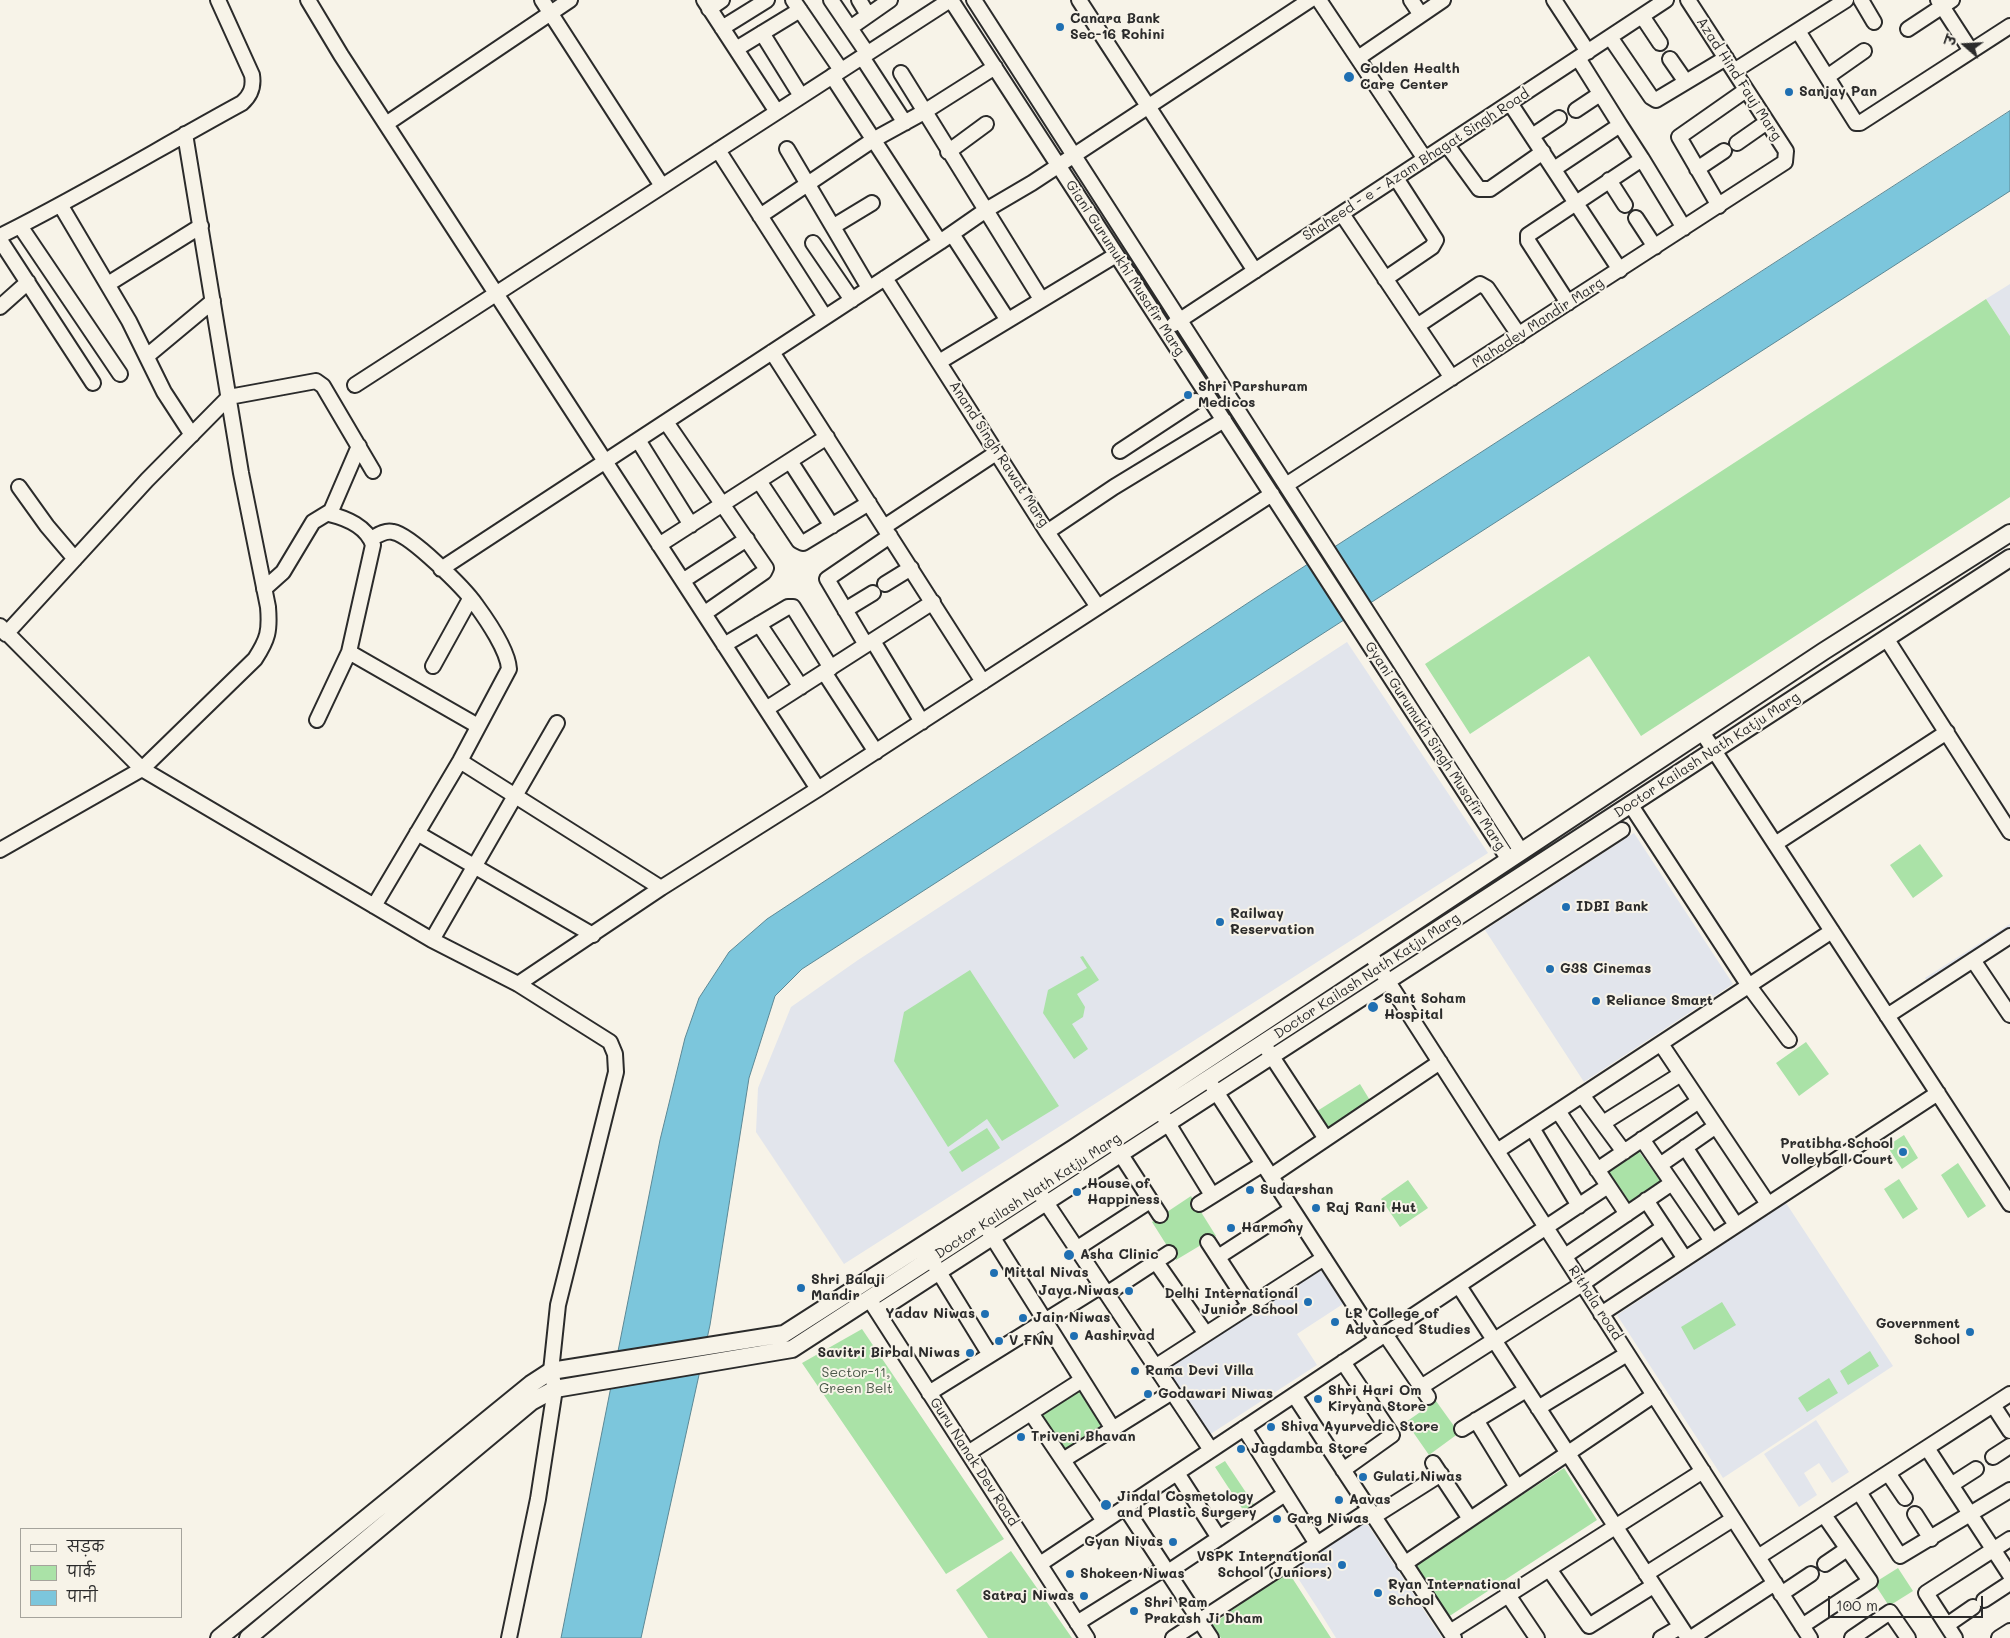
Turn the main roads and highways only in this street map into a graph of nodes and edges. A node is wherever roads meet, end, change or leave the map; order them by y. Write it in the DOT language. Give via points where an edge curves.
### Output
graph roads {
  1 [pos="2004,537"];
  2 [pos="2010,558"];
  3 [pos="869,1299"];
  4 [pos="218,1638"];
  5 [pos="248,1638"];
  1 -- 2 [label="main road"];
  1 -- 3 [label="main road, Doctor Kailash Nath Katju Marg" via="1702,732 1074,1148"];
  2 -- 3 [label="main road, Doctor Kailash Nath Katju Marg" via="1379,968 1213,1086 935,1266"];
  3 -- 4 [label="main road, Doctor Kailash Nath Katju Marg" via="784,1334 551,1371 530,1384"];
  3 -- 5 [label="main road, Doctor Kailash Nath Katju Marg" via="792,1348 555,1389 532,1402"];
}
